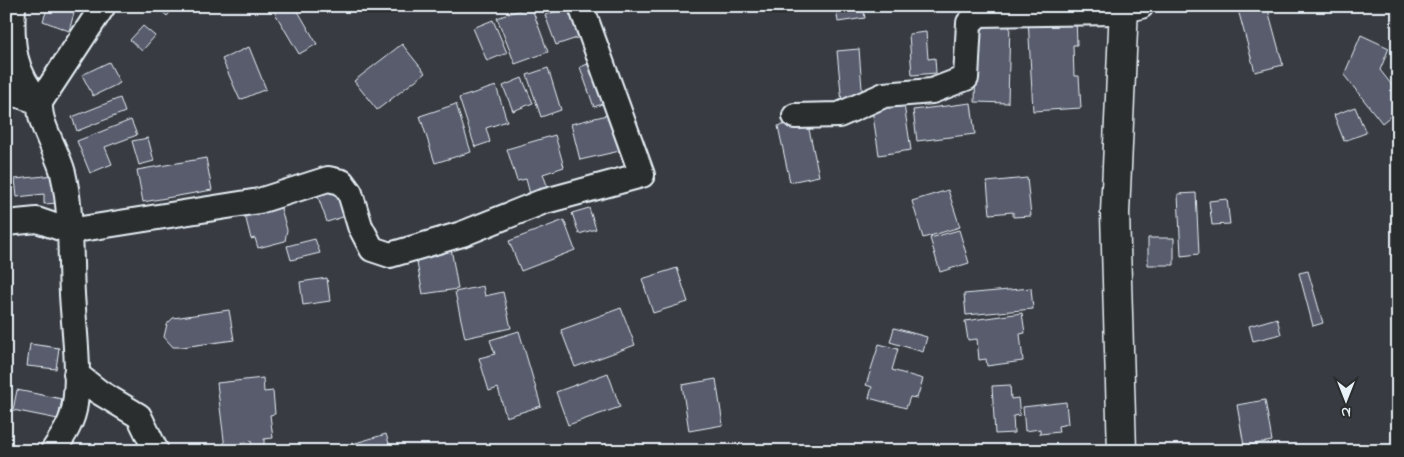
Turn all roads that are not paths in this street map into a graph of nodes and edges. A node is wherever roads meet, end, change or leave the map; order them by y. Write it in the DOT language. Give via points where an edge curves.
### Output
graph roads {
  1 [pos="13,6"];
  2 [pos="103,6"];
  3 [pos="581,6"];
  4 [pos="1124,6"];
  5 [pos="1141,6"];
  6 [pos="6,92"];
  7 [pos="40,102"];
  8 [pos="795,116"];
  9 [pos="6,223"];
  10 [pos="69,231"];
  11 [pos="76,374"];
  12 [pos="52,451"];
  13 [pos="156,451"];
  14 [pos="1122,451"];
  1 -- 7 [label="street" via="12,38 18,68 28,90"];
  2 -- 7 [label="street"];
  3 -- 10 [label="street" via="642,175 542,202 462,234 390,255 372,250 360,226 350,192 342,182 328,179 259,201"];
  4 -- 14 [label="street" via="1115,213"];
  5 -- 8 [label="street" via="1117,12 979,14 969,23 966,78 932,91 884,95 839,115"];
  6 -- 7 [label="street"];
  7 -- 10 [label="street" via="40,119 55,147 63,174"];
  9 -- 10 [label="street" via="37,220"];
  10 -- 11 [label="street"];
  11 -- 12 [label="street" via="76,404 72,419"];
  11 -- 13 [label="street" via="139,416"];
}
